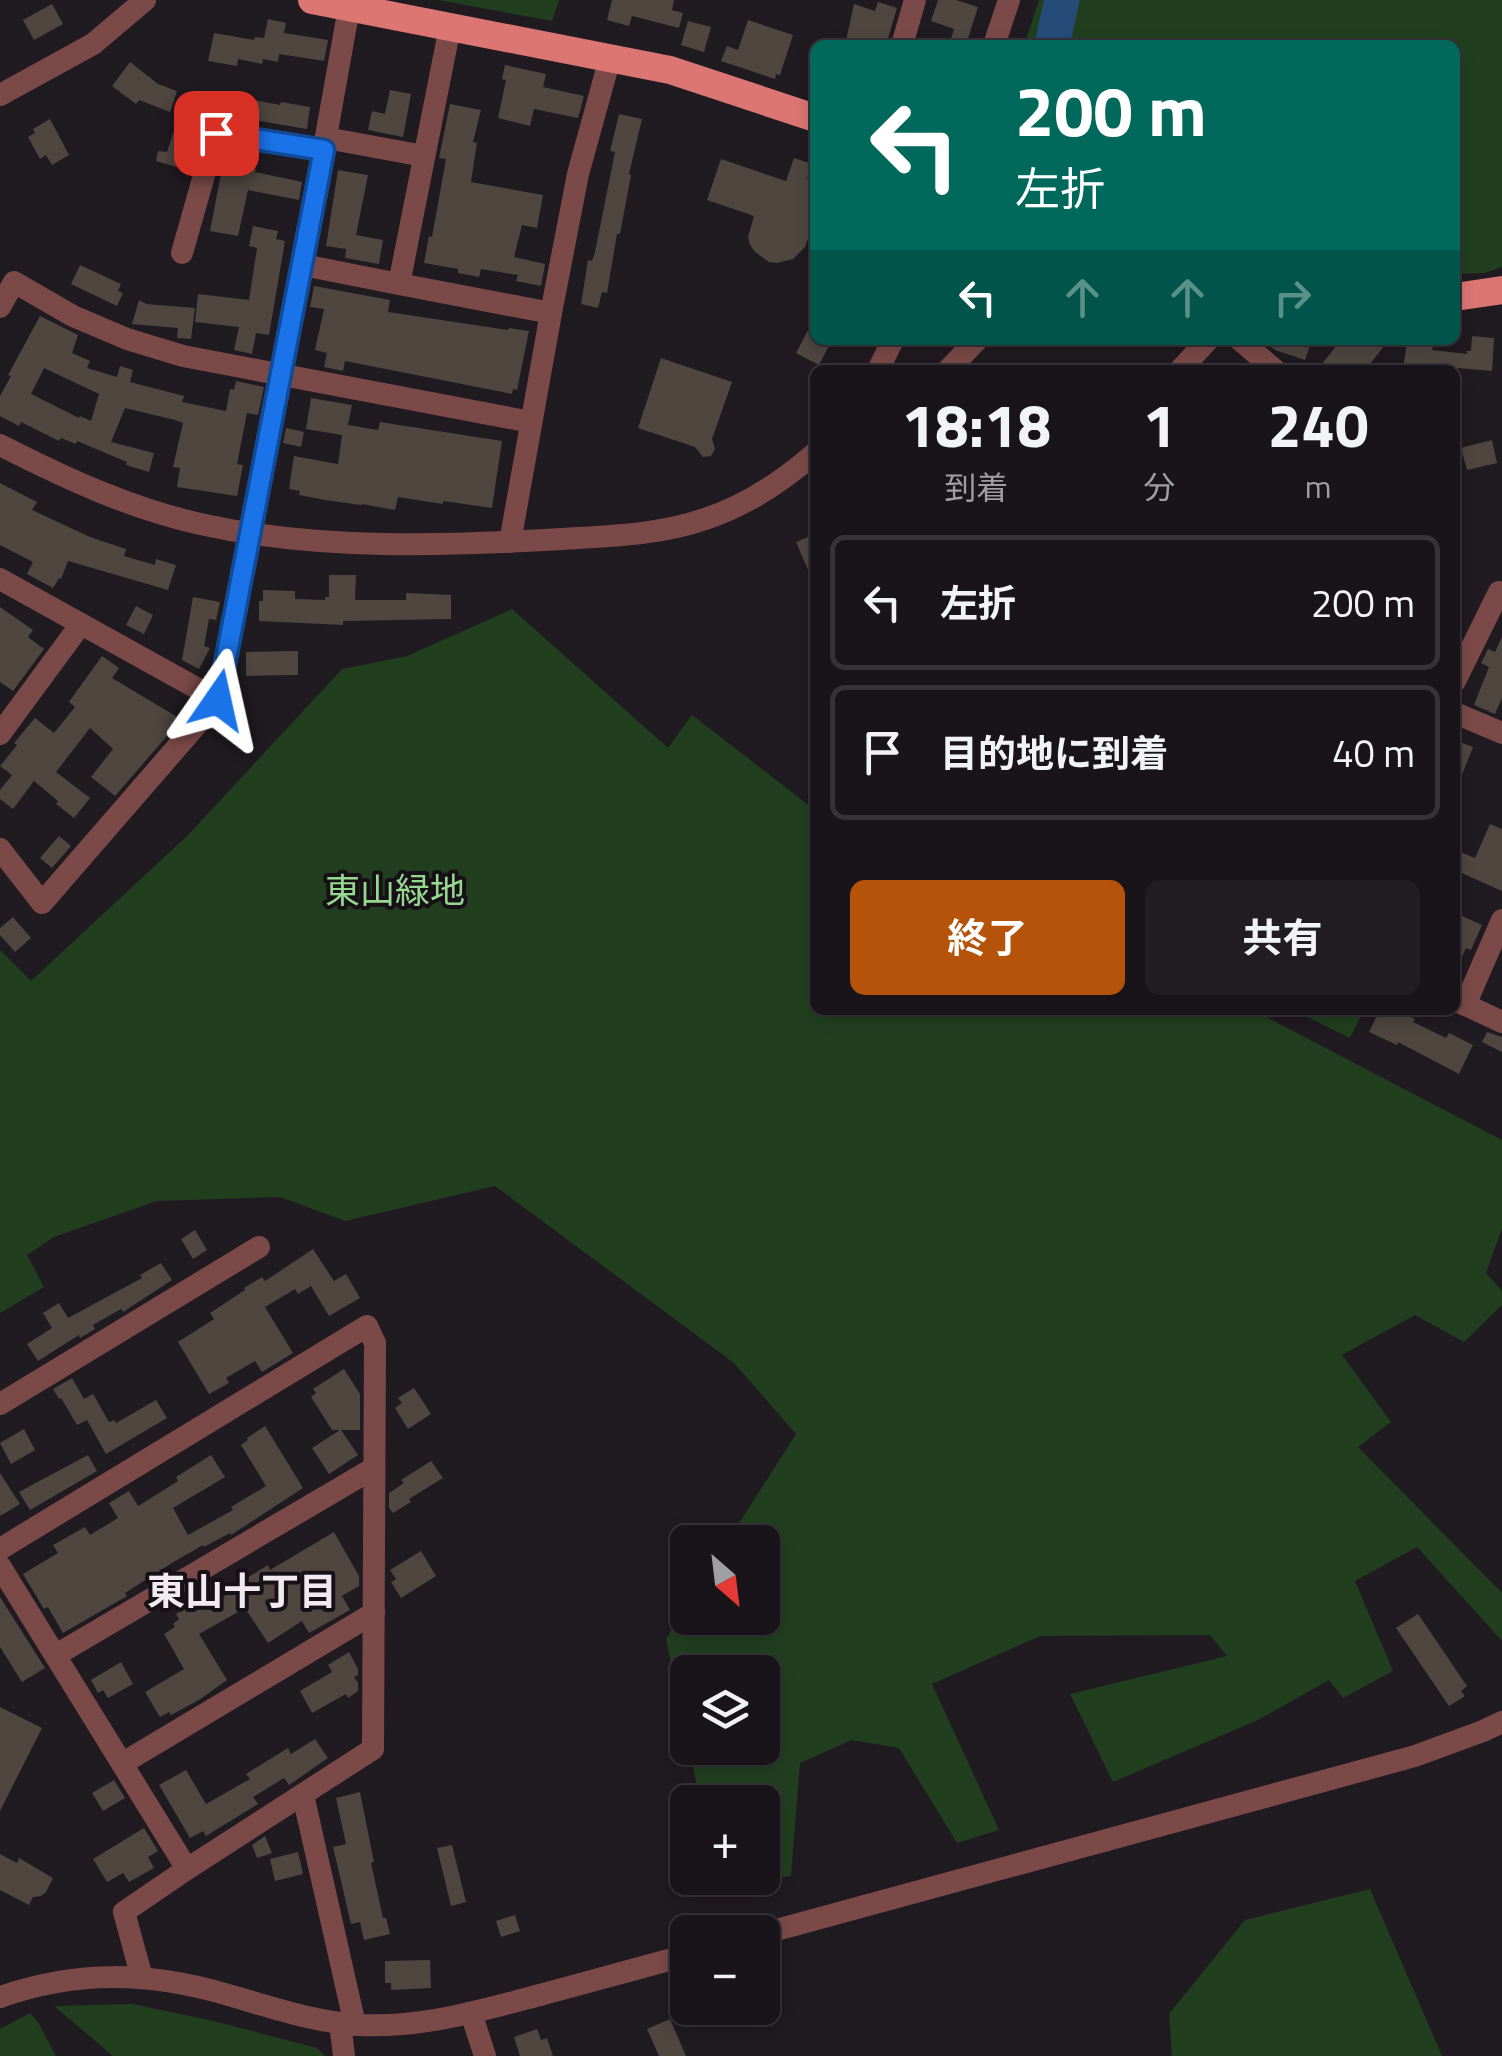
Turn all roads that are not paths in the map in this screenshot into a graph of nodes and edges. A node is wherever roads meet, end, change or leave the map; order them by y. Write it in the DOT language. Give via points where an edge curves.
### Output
graph roads {
  1 [pos="145,0"];
  2 [pos="312,0"];
  3 [pos="915,0"];
  4 [pos="1009,0"];
  5 [pos="349,8"];
  6 [pos="450,27"];
  7 [pos="903,40"];
  8 [pos="996,40"];
  9 [pos="610,58"];
  10 [pos="0,96"];
  11 [pos="810,116"];
  12 [pos="325,144"];
  13 [pos="424,156"];
  14 [pos="182,253"];
  15 [pos="303,265"];
  16 [pos="398,284"];
  17 [pos="1502,290"];
  18 [pos="1460,297"];
  19 [pos="0,307"];
  20 [pos="551,313"];
  21 [pos="972,345"];
  22 [pos="1203,345"];
  23 [pos="1246,345"];
  24 [pos="953,365"];
  25 [pos="1185,365"];
  26 [pos="1269,365"];
  27 [pos="281,376"];
  28 [pos="531,422"];
  29 [pos="0,445"];
  30 [pos="810,456"];
  31 [pos="250,533"];
  32 [pos="510,542"];
  33 [pos="0,579"];
  34 [pos="1502,593"];
  35 [pos="81,624"];
  36 [pos="1460,671"];
  37 [pos="218,700"];
  38 [pos="1460,715"];
  39 [pos="1502,733"];
  40 [pos="0,734"];
  41 [pos="0,850"];
  42 [pos="1502,920"];
  43 [pos="1460,1003"];
  44 [pos="1502,1022"];
  45 [pos="259,1247"];
  46 [pos="0,1404"];
  47 [pos="374,1468"];
  48 [pos="0,1549"];
  49 [pos="0,1566"];
  50 [pos="374,1613"];
  51 [pos="56,1655"];
  52 [pos="1502,1722"];
  53 [pos="122,1763"];
  54 [pos="303,1795"];
  55 [pos="186,1869"];
  56 [pos="780,1929"];
  57 [pos="670,1960"];
  58 [pos="142,1978"];
  59 [pos="0,1997"];
  60 [pos="470,2014"];
  61 [pos="347,2024"];
  62 [pos="344,2056"];
  63 [pos="486,2056"];
  1 -- 10 [label="street" via="93,44"];
  2 -- 5 [label="main road"];
  3 -- 7 [label="street"];
  4 -- 8 [label="street"];
  5 -- 6 [label="main road"];
  5 -- 12 [label="street"];
  6 -- 9 [label="main road"];
  6 -- 13 [label="street"];
  9 -- 11 [label="main road" via="670,70"];
  9 -- 20 [label="street" via="578,174"];
  12 -- 13 [label="street"];
  12 -- 14 [label="street" via="216,133"];
  12 -- 15 [label="street"];
  13 -- 16 [label="street"];
  15 -- 16 [label="street"];
  15 -- 27 [label="street"];
  16 -- 20 [label="street"];
  17 -- 18 [label="main road"];
  19 -- 27 [label="street" via="14,282 127,340"];
  20 -- 28 [label="street"];
  21 -- 24 [label="street"];
  22 -- 25 [label="street"];
  23 -- 26 [label="street"];
  27 -- 28 [label="street"];
  27 -- 31 [label="street"];
  28 -- 32 [label="street"];
  29 -- 31 [label="street" via="164,514"];
  30 -- 32 [label="street" via="757,495 693,523"];
  31 -- 32 [label="street" via="407,544"];
  31 -- 37 [label="street"];
  33 -- 35 [label="street"];
  34 -- 36 [label="street"];
  35 -- 37 [label="street"];
  35 -- 40 [label="street"];
  37 -- 41 [label="street" via="42,903"];
  38 -- 39 [label="street"];
  42 -- 43 [label="street"];
  43 -- 44 [label="street"];
  45 -- 46 [label="street"];
  47 -- 48 [label="street" via="374,1343 367,1326"];
  47 -- 50 [label="street"];
  47 -- 51 [label="street"];
  49 -- 51 [label="street"];
  50 -- 53 [label="street"];
  50 -- 54 [label="street" via="373,1750"];
  51 -- 53 [label="street"];
  52 -- 56 [label="street" via="1415,1756"];
  53 -- 55 [label="street"];
  54 -- 55 [label="street"];
  54 -- 61 [label="street"];
  55 -- 58 [label="street" via="124,1912"];
  57 -- 60 [label="street"];
  58 -- 59 [label="street" via="66,1980"];
  58 -- 61 [label="street"];
  60 -- 61 [label="street" via="399,2026"];
  60 -- 63 [label="street"];
  61 -- 62 [label="street"];
}
